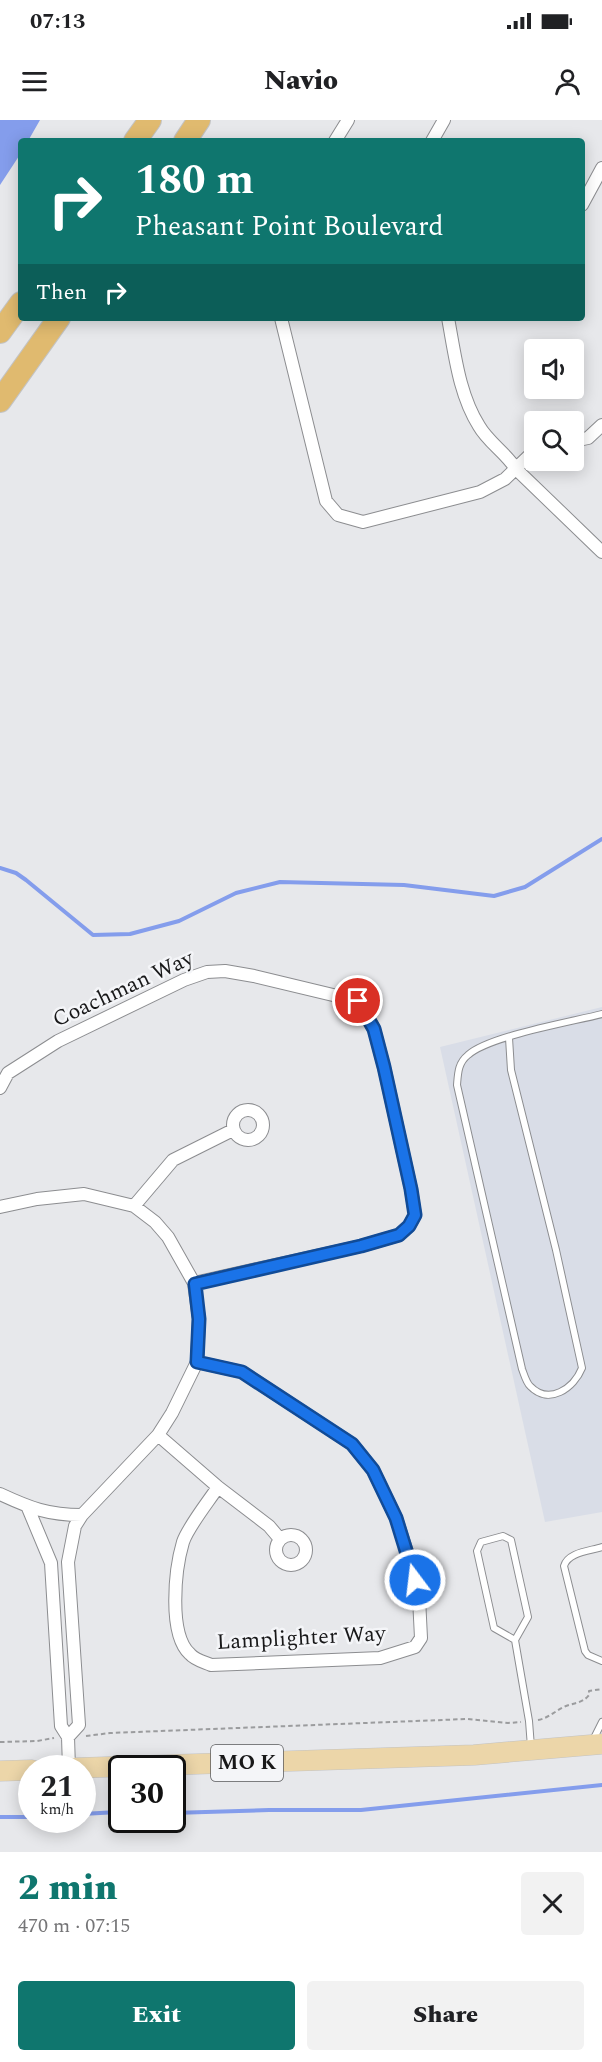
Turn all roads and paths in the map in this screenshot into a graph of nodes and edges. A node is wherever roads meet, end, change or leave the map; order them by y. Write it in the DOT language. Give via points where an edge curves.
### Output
graph roads {
  1 [pos="150,120"];
  2 [pos="199,120"];
  3 [pos="348,120"];
  4 [pos="444,120"];
  5 [pos="137,138"];
  6 [pos="187,138"];
  7 [pos="337,138"];
  8 [pos="434,138"];
  9 [pos="602,168"];
  10 [pos="585,199"];
  11 [pos="18,307"];
  12 [pos="57,321"];
  13 [pos="282,321"];
  14 [pos="449,321"];
  15 [pos="0,332"];
  16 [pos="0,401"];
  17 [pos="602,425"];
  18 [pos="584,439"];
  19 [pos="524,461"];
  20 [pos="516,469"];
  21 [pos="602,552"];
  22 [pos="602,1014"];
  23 [pos="509,1038"];
  24 [pos="0,1088"];
  25 [pos="233,1130"];
  26 [pos="134,1206"];
  27 [pos="0,1208"];
  28 [pos="195,1284"];
  29 [pos="197,1362"];
  30 [pos="158,1435"];
  31 [pos="218,1487"];
  32 [pos="0,1494"];
  33 [pos="28,1508"];
  34 [pos="82,1515"];
  35 [pos="280,1539"];
  36 [pos="602,1547"];
  37 [pos="68,1562"];
  38 [pos="51,1563"];
  39 [pos="72,1626"];
  40 [pos="55,1628"];
  41 [pos="515,1640"];
  42 [pos="602,1661"];
  43 [pos="602,1689"];
  44 [pos="529,1721"];
  45 [pos="602,1722"];
  46 [pos="68,1737"];
  47 [pos="0,1742"];
  48 [pos="596,1744"];
  49 [pos="531,1751"];
  50 [pos="69,1755"];
  51 [pos="96,1767"];
  52 [pos="18,1770"];
  53 [pos="0,1771"];
  1 -- 5 [label="highway"];
  2 -- 6 [label="highway"];
  3 -- 7 [label="street"];
  4 -- 8 [label="street"];
  9 -- 10 [label="street"];
  11 -- 15 [label="highway"];
  12 -- 16 [label="highway"];
  13 -- 20 [label="street" via="326,501 338,515 363,522 459,498 497,484"];
  14 -- 20 [label="street" via="466,403 480,429"];
  17 -- 18 [label="street"];
  19 -- 20 [label="street"];
  20 -- 21 [label="street"];
  22 -- 23 [label="lane"];
  23 -- 23 [label="lane" via="478,1048 467,1056 459,1065 457,1085 522,1369 530,1385 541,1393 556,1394 568,1389 582,1368 511,1070"];
  24 -- 28 [label="street, Coachman Way" via="8,1073 58,1041 207,972 254,976 358,1001 374,1029 387,1078 415,1215 409,1226 399,1235 361,1246"];
  25 -- 26 [label="street" via="173,1160"];
  26 -- 27 [label="street" via="84,1194 37,1198"];
  26 -- 28 [label="street" via="168,1238"];
  28 -- 29 [label="street" via="199,1319"];
  29 -- 30 [label="street"];
  29 -- 31 [label="street, Lamplighter Way" via="242,1372 352,1444 373,1470 396,1518 419,1598 421,1638 415,1647 380,1658 210,1665 190,1655 178,1634 174,1588 184,1540"];
  30 -- 31 [label="street"];
  30 -- 34 [label="street"];
  31 -- 35 [label="street"];
  32 -- 33 [label="street"];
  33 -- 34 [label="street"];
  33 -- 38 [label="street"];
  34 -- 37 [label="street" via="75,1526"];
  36 -- 42 [label="lane" via="570,1557 564,1566 585,1651"];
  37 -- 38 [label="street"];
  37 -- 39 [label="street"];
  38 -- 40 [label="street"];
  39 -- 40 [label="street"];
  39 -- 46 [label="street" via="79,1725"];
  40 -- 46 [label="street" via="61,1726"];
  41 -- 41 [label="lane" via="494,1628 477,1551 481,1542 502,1536 511,1540 528,1617"];
  41 -- 44 [label="lane"];
  43 -- 44 [label="path" via="589,1691 586,1699 548,1718"];
  44 -- 46 [label="path" via="467,1719"];
  44 -- 49 [label="lane"];
  45 -- 48 [label="lane"];
  46 -- 47 [label="path"];
  46 -- 50 [label="street"];
  48 -- 49 [label="main road, MO K"];
  49 -- 51 [label="main road, MO K"];
  52 -- 53 [label="main road"];
}
